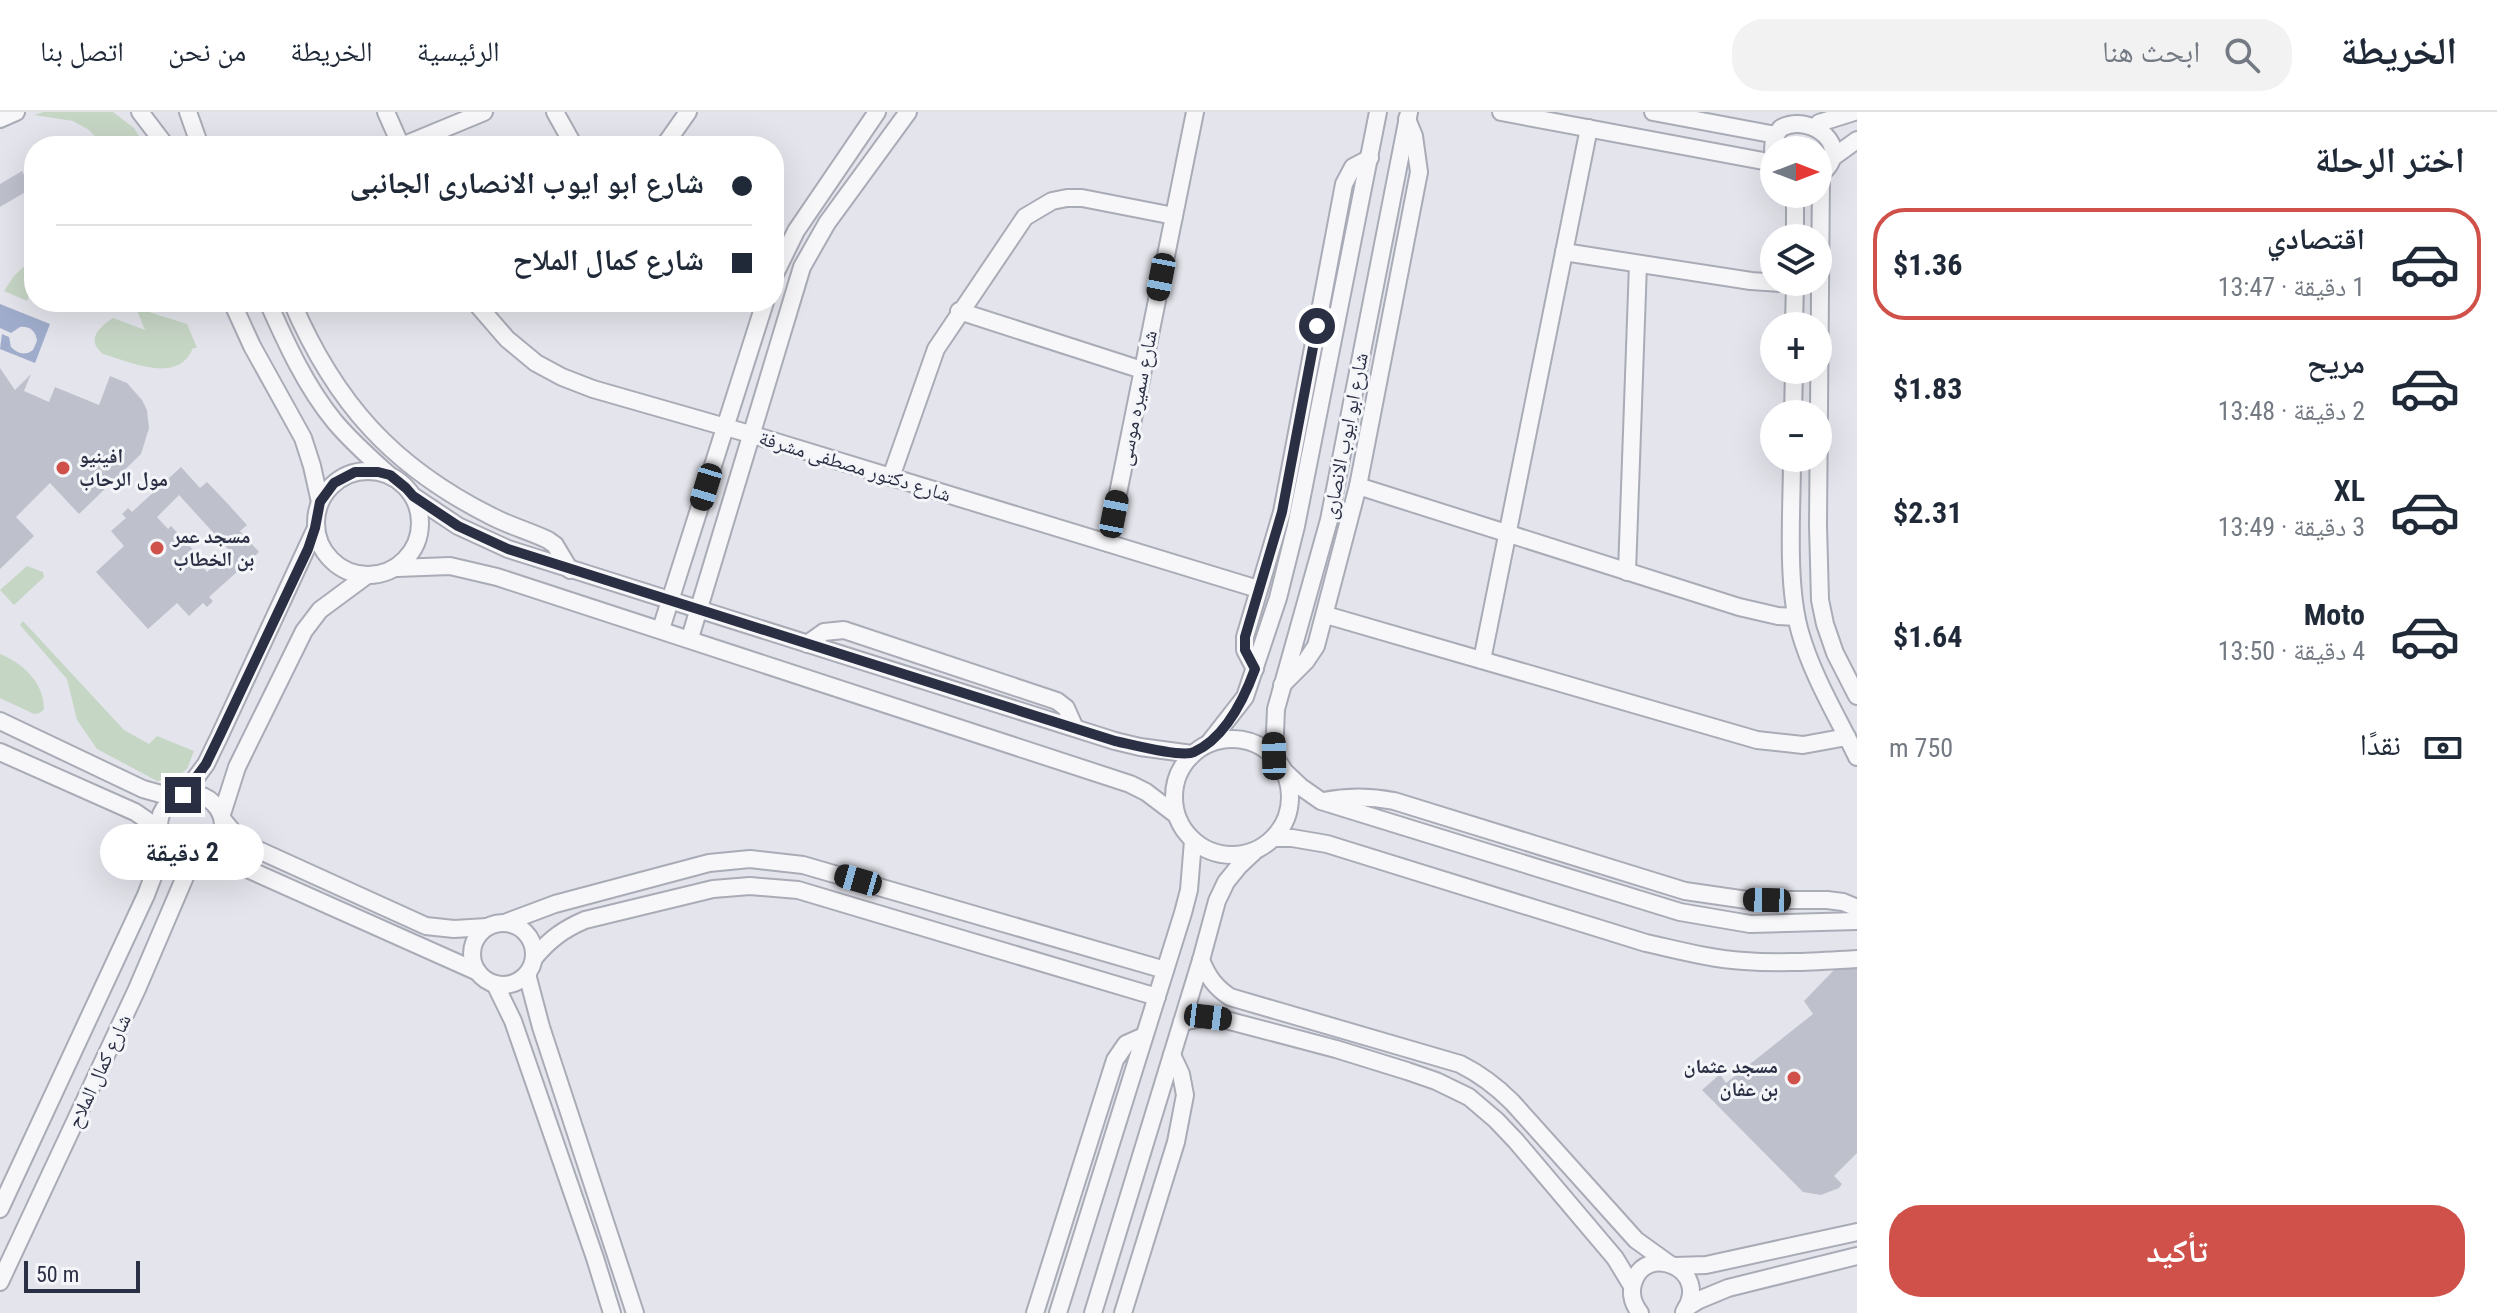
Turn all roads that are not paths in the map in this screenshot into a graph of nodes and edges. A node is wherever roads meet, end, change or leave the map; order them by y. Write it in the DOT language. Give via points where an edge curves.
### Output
graph roads {
  1 [pos="16,112"];
  2 [pos="140,112"];
  3 [pos="188,112"];
  4 [pos="386,112"];
  5 [pos="484,112"];
  6 [pos="555,112"];
  7 [pos="688,112"];
  8 [pos="877,112"];
  9 [pos="908,112"];
  10 [pos="1195,112"];
  11 [pos="1378,112"];
  12 [pos="1501,112"];
  13 [pos="1653,112"];
  14 [pos="1854,112"];
  15 [pos="1408,116"];
  16 [pos="0,119"];
  17 [pos="1819,123"];
  18 [pos="1589,128"];
  19 [pos="1776,135"];
  20 [pos="158,136"];
  21 [pos="196,136"];
  22 [pos="397,136"];
  23 [pos="426,136"];
  24 [pos="568,136"];
  25 [pos="671,136"];
  26 [pos="1829,136"];
  27 [pos="1857,140"];
  28 [pos="1370,158"];
  29 [pos="1760,158"];
  30 [pos="1832,158"];
  31 [pos="1820,208"];
  32 [pos="1174,216"];
  33 [pos="1564,252"];
  34 [pos="784,256"];
  35 [pos="1638,264"];
  36 [pos="1760,281"];
  37 [pos="784,289"];
  38 [pos="793,292"];
  39 [pos="959,311"];
  40 [pos="237,312"];
  41 [pos="273,312"];
  42 [pos="297,312"];
  43 [pos="484,312"];
  44 [pos="762,312"];
  45 [pos="1142,370"];
  46 [pos="725,427"];
  47 [pos="750,434"];
  48 [pos="1792,472"];
  49 [pos="390,475"];
  50 [pos="891,477"];
  51 [pos="1358,486"];
  52 [pos="413,496"];
  53 [pos="320,502"];
  54 [pos="315,528"];
  55 [pos="1507,534"];
  56 [pos="1108,543"];
  57 [pos="397,568"];
  58 [pos="570,570"];
  59 [pos="1627,572"];
  60 [pos="366,576"];
  61 [pos="1258,589"];
  62 [pos="671,601"];
  63 [pos="698,609"];
  64 [pos="1326,615"];
  65 [pos="1796,617"];
  66 [pos="661,629"];
  67 [pos="690,638"];
  68 [pos="807,644"];
  69 [pos="1482,660"];
  70 [pos="1255,669"];
  71 [pos="1281,686"];
  72 [pos="1857,696"];
  73 [pos="0,721"];
  74 [pos="1075,728"];
  75 [pos="1847,737"];
  76 [pos="1209,743"];
  77 [pos="0,752"];
  78 [pos="1192,754"];
  79 [pos="1857,757"];
  80 [pos="1279,763"];
  81 [pos="179,796"];
  82 [pos="1321,801"];
  83 [pos="1175,814"];
  84 [pos="223,817"];
  85 [pos="1274,838"];
  86 [pos="163,840"];
  87 [pos="1193,841"];
  88 [pos="1254,852"];
  89 [pos="200,856"];
  90 [pos="1857,908"];
  91 [pos="1857,921"];
  92 [pos="507,922"];
  93 [pos="487,927"];
  94 [pos="535,957"];
  95 [pos="1857,959"];
  96 [pos="1201,960"];
  97 [pos="1165,970"];
  98 [pos="478,972"];
  99 [pos="527,974"];
  100 [pos="495,984"];
  101 [pos="1157,997"];
  102 [pos="1182,1022"];
  103 [pos="1144,1036"];
  104 [pos="1172,1055"];
  105 [pos="0,1209"];
  106 [pos="1857,1232"];
  107 [pos="1857,1256"];
  108 [pos="1672,1264"];
  109 [pos="0,1282"];
  110 [pos="1632,1286"];
  111 [pos="1637,1311"];
  112 [pos="1684,1311"];
  113 [pos="612,1313"];
  114 [pos="635,1313"];
  115 [pos="1035,1313"];
  116 [pos="1058,1313"];
  117 [pos="1093,1313"];
  118 [pos="1123,1313"];
  1 -- 16 [label="street"];
  2 -- 20 [label="street"];
  3 -- 21 [label="street"];
  4 -- 22 [label="street"];
  5 -- 23 [label="street"];
  6 -- 24 [label="street"];
  7 -- 25 [label="street"];
  8 -- 34 [label="street"];
  9 -- 38 [label="street" via="814,243"];
  10 -- 32 [label="street, شارع سميره موسى"];
  11 -- 28 [label="street, شارع ابو ايوب الانصارى"];
  12 -- 18 [label="street"];
  13 -- 19 [label="street"];
  14 -- 17 [label="street"];
  15 -- 51 [label="street" via="1419,172"];
  15 -- 71 [label="street, شارع ابو ايوب الانصارى" via="1329,520"];
  17 -- 19 [label="street" via="1791,121"];
  17 -- 26 [label="street"];
  18 -- 29 [label="street"];
  18 -- 33 [label="street"];
  27 -- 30 [label="street"];
  28 -- 61 [label="street" via="1353,167 1344,184 1282,512"];
  28 -- 70 [label="street, شارع ابو ايوب الانصارى" via="1296,526"];
  31 -- 72 [label="street" via="1820,600 1835,653"];
  32 -- 39 [label="street" via="1082,198 1052,201 1025,217"];
  32 -- 45 [label="street, شارع سميره موسى"];
  33 -- 35 [label="street"];
  33 -- 55 [label="street"];
  35 -- 36 [label="street"];
  35 -- 59 [label="street"];
  37 -- 38 [label="street"];
  38 -- 47 [label="street"];
  39 -- 45 [label="street"];
  39 -- 50 [label="street" via="936,349"];
  40 -- 53 [label="street" via="303,438"];
  41 -- 49 [label="street" via="326,410"];
  42 -- 58 [label="street" via="331,380 389,448 442,489 548,540"];
  43 -- 46 [label="street, شارع دكتور مصطفى مشرفة" via="507,339 562,377"];
  44 -- 46 [label="street"];
  45 -- 56 [label="street, شارع سميره موسى"];
  46 -- 47 [label="street, شارع دكتور مصطفى مشرفة"];
  46 -- 62 [label="street"];
  47 -- 50 [label="street, شارع دكتور مصطفى مشرفة"];
  47 -- 63 [label="street"];
  48 -- 65 [label="street"];
  49 -- 52 [label="street"];
  49 -- 53 [label="street" via="355,472 334,483"];
  50 -- 56 [label="street, شارع دكتور مصطفى مشرفة"];
  51 -- 55 [label="street"];
  51 -- 64 [label="street"];
  52 -- 57 [label="street" via="419,535"];
  52 -- 58 [label="street" via="482,539"];
  53 -- 54 [label="street"];
  54 -- 60 [label="street" via="319,543 338,567"];
  54 -- 81 [label="street" via="206,764"];
  55 -- 59 [label="street"];
  55 -- 69 [label="street"];
  56 -- 61 [label="street, شارع دكتور مصطفى مشرفة"];
  57 -- 60 [label="street"];
  57 -- 66 [label="street" via="430,565 476,571"];
  58 -- 62 [label="street"];
  59 -- 65 [label="street" via="1758,612"];
  60 -- 84 [label="street" via="320,610 304,631 237,767"];
  61 -- 70 [label="street" via="1245,637"];
  62 -- 63 [label="street"];
  62 -- 66 [label="street"];
  63 -- 67 [label="street"];
  63 -- 68 [label="street"];
  64 -- 69 [label="street"];
  64 -- 71 [label="street" via="1316,646"];
  65 -- 75 [label="street" via="1811,663"];
  66 -- 67 [label="street"];
  67 -- 83 [label="street" via="1130,784"];
  68 -- 74 [label="street"];
  68 -- 74 [label="street" via="824,632 844,630 1057,701"];
  69 -- 75 [label="street" via="1757,740 1803,745"];
  70 -- 76 [label="street, شارع ابو ايوب الانصارى" via="1245,697"];
  71 -- 80 [label="street, شارع ابو ايوب الانصارى" via="1273,733"];
  73 -- 81 [label="street" via="143,789"];
  74 -- 78 [label="street" via="1140,747"];
  75 -- 79 [label="street"];
  76 -- 78 [label="street"];
  76 -- 80 [label="street" via="1250,741"];
  77 -- 86 [label="street" via="135,812"];
  78 -- 83 [label="street" via="1176,780"];
  80 -- 82 [label="street"];
  80 -- 85 [label="street" via="1290,787 1290,805"];
  81 -- 84 [label="street" via="205,796"];
  81 -- 86 [label="street" via="161,814"];
  82 -- 90 [label="street" via="1370,796 1394,801 1685,891 1747,900 1827,900"];
  82 -- 91 [label="street" via="1680,912 1750,924"];
  83 -- 87 [label="street"];
  84 -- 89 [label="street" via="219,843"];
  84 -- 93 [label="street" via="252,847 426,926"];
  85 -- 88 [label="street"];
  85 -- 95 [label="street" via="1327,844 1676,950 1742,961"];
  86 -- 89 [label="street" via="173,852"];
  86 -- 105 [label="street, شارع كمال الملاح" via="146,895"];
  87 -- 88 [label="street" via="1216,854"];
  87 -- 97 [label="street" via="1189,890"];
  88 -- 96 [label="street" via="1226,882"];
  89 -- 98 [label="street" via="234,863"];
  89 -- 109 [label="street, شارع كمال الملاح"];
  92 -- 93 [label="street"];
  92 -- 94 [label="street" via="525,930"];
  92 -- 97 [label="street" via="709,863 772,860"];
  93 -- 98 [label="street" via="472,952"];
  94 -- 99 [label="street"];
  94 -- 101 [label="street" via="548,941 585,920 713,889 770,886 879,913"];
  96 -- 102 [label="street"];
  96 -- 108 [label="street" via="1212,982 1230,997 1477,1072 1523,1113 1636,1240"];
  97 -- 101 [label="street"];
  98 -- 100 [label="street"];
  99 -- 100 [label="street" via="513,984"];
  99 -- 114 [label="street"];
  100 -- 113 [label="street" via="513,1021"];
  101 -- 103 [label="street"];
  102 -- 104 [label="street"];
  102 -- 110 [label="street" via="1226,1020 1453,1088 1516,1141 1615,1258"];
  103 -- 115 [label="street" via="1126,1044 1115,1060"];
  103 -- 116 [label="street"];
  104 -- 117 [label="street"];
  104 -- 118 [label="street" via="1185,1095 1176,1142"];
  106 -- 108 [label="street" via="1706,1265"];
  107 -- 112 [label="street" via="1728,1288"];
  108 -- 110 [label="street" via="1645,1267"];
  108 -- 112 [label="street" via="1690,1285"];
  110 -- 111 [label="street"];
}
